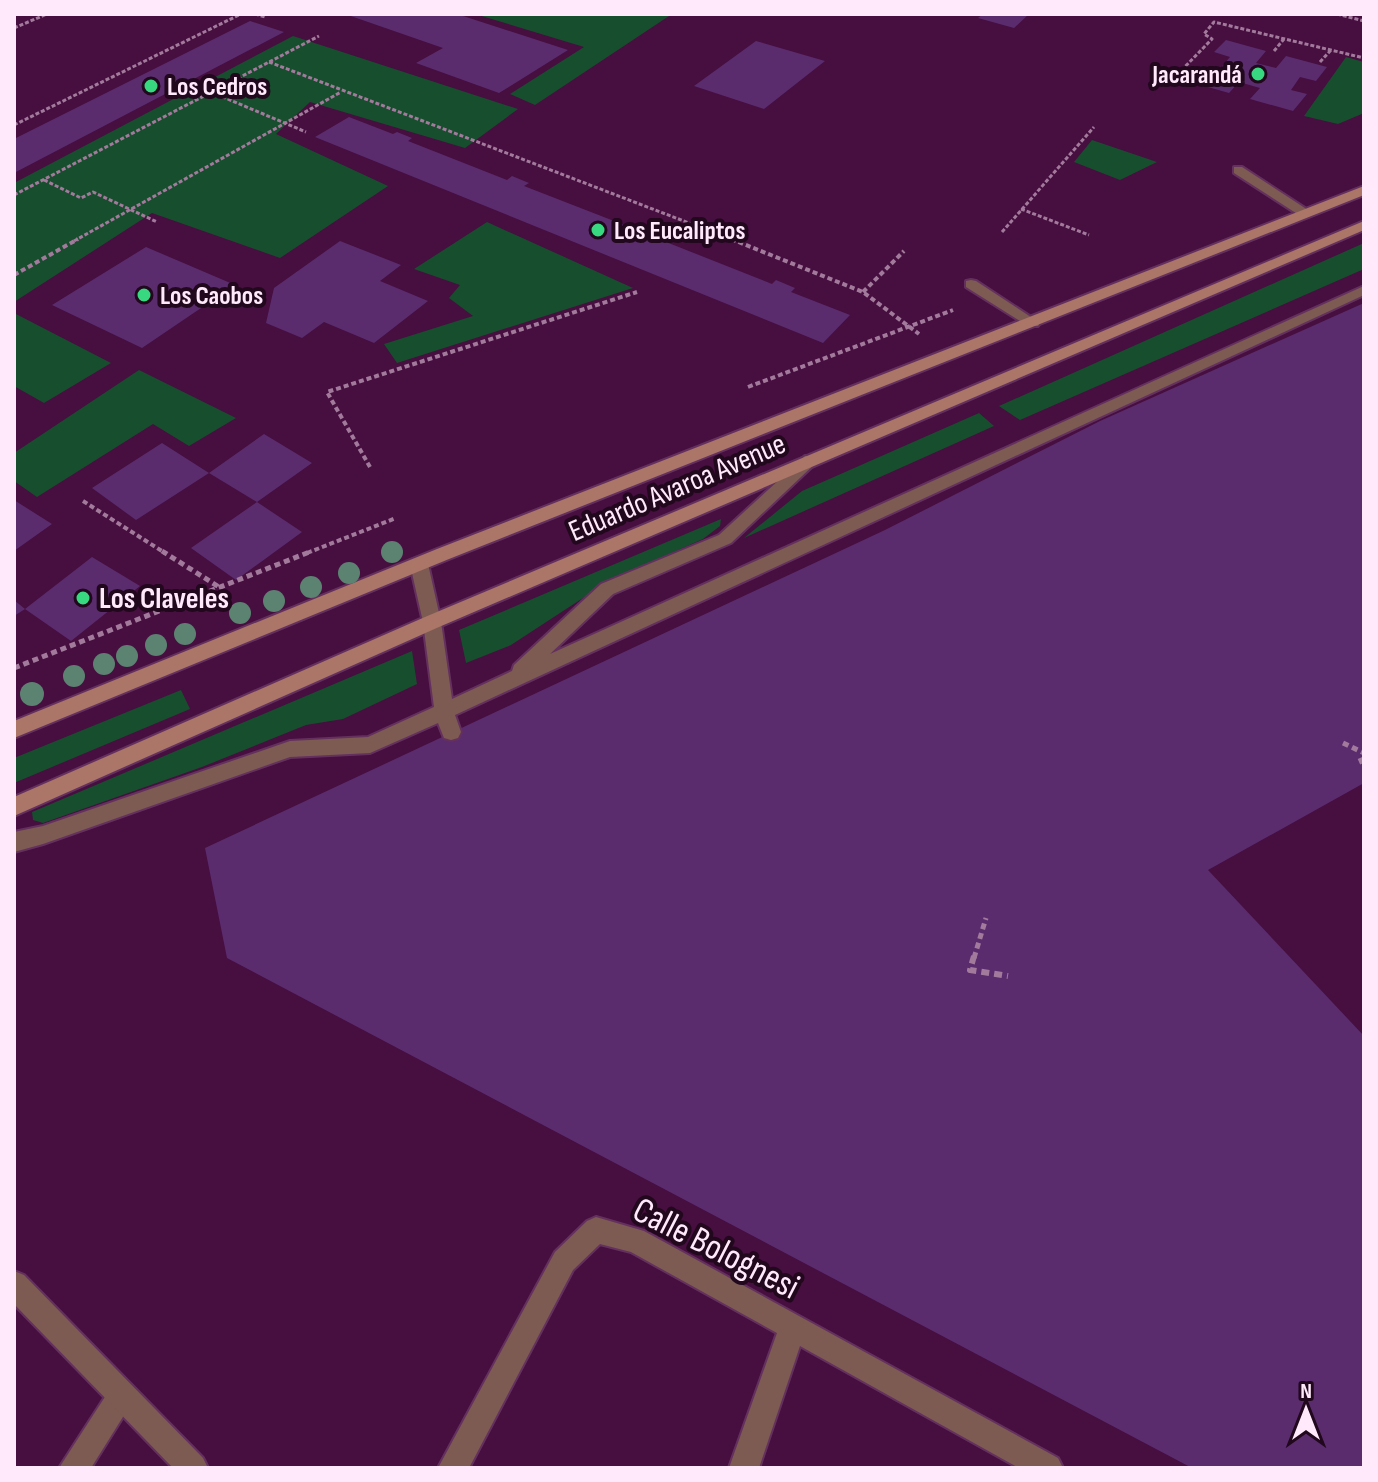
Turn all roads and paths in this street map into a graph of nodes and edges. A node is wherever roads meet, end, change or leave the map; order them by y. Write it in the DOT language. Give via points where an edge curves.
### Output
graph roads {
  1 [pos="47,14"];
  2 [pos="241,14"];
  3 [pos="255,14"];
  4 [pos="1337,14"];
  5 [pos="265,17"];
  6 [pos="1364,21"];
  7 [pos="14,28"];
  8 [pos="319,36"];
  9 [pos="1284,39"];
  10 [pos="1331,50"];
  11 [pos="1274,51"];
  12 [pos="1364,58"];
  13 [pos="269,62"];
  14 [pos="1320,62"];
  15 [pos="1173,79"];
  16 [pos="211,92"];
  17 [pos="341,92"];
  18 [pos="285,123"];
  19 [pos="14,125"];
  20 [pos="1094,127"];
  21 [pos="306,132"];
  22 [pos="1238,170"];
  23 [pos="43,180"];
  24 [pos="1364,190"];
  25 [pos="14,195"];
  26 [pos="1021,209"];
  27 [pos="131,210"];
  28 [pos="1307,214"];
  29 [pos="157,222"];
  30 [pos="1364,225"];
  31 [pos="1002,232"];
  32 [pos="1089,235"];
  33 [pos="904,251"];
  34 [pos="14,275"];
  35 [pos="971,284"];
  36 [pos="1364,290"];
  37 [pos="637,292"];
  38 [pos="863,292"];
  39 [pos="966,306"];
  40 [pos="1033,323"];
  41 [pos="909,326"];
  42 [pos="926,340"];
  43 [pos="748,387"];
  44 [pos="811,460"];
  45 [pos="370,467"];
  46 [pos="83,501"];
  47 [pos="396,518"];
  48 [pos="419,564"];
  49 [pos="220,587"];
  50 [pos="432,622"];
  51 [pos="14,668"];
  52 [pos="509,681"];
  53 [pos="444,711"];
  54 [pos="14,730"];
  55 [pos="451,732"];
  56 [pos="1343,743"];
  57 [pos="1362,755"];
  58 [pos="1364,767"];
  59 [pos="14,807"];
  60 [pos="14,842"];
  61 [pos="986,918"];
  62 [pos="1008,976"];
  63 [pos="14,1285"];
  64 [pos="793,1327"];
  65 [pos="122,1396"];
  66 [pos="74,1468"];
  67 [pos="193,1468"];
  68 [pos="453,1468"];
  69 [pos="744,1468"];
  70 [pos="1048,1468"];
  1 -- 7 [label="path"];
  2 -- 19 [label="path"];
  3 -- 5 [label="path"];
  4 -- 6 [label="path"];
  8 -- 13 [label="path"];
  9 -- 10 [label="path"];
  9 -- 11 [label="path"];
  9 -- 15 [label="path" via="1214,22 1204,34 1212,39"];
  10 -- 12 [label="path"];
  10 -- 14 [label="path"];
  13 -- 16 [label="path"];
  13 -- 17 [label="path"];
  16 -- 18 [label="path"];
  16 -- 23 [label="path"];
  17 -- 18 [label="path"];
  17 -- 38 [label="path"];
  18 -- 21 [label="path"];
  18 -- 27 [label="path"];
  20 -- 26 [label="path"];
  22 -- 28 [label="street"];
  23 -- 25 [label="path"];
  23 -- 27 [label="path" via="81,198 93,192"];
  24 -- 28 [label="main road, Eduardo Avaroa Avenue"];
  26 -- 31 [label="path"];
  26 -- 32 [label="path"];
  27 -- 29 [label="path"];
  27 -- 34 [label="path"];
  28 -- 40 [label="main road, Eduardo Avaroa Avenue"];
  30 -- 44 [label="main road, Eduardo Avaroa Avenue"];
  33 -- 38 [label="path"];
  35 -- 40 [label="street"];
  36 -- 52 [label="street"];
  37 -- 45 [label="path" via="327,392"];
  38 -- 41 [label="path"];
  39 -- 41 [label="path"];
  40 -- 48 [label="main road, Eduardo Avaroa Avenue"];
  41 -- 42 [label="path"];
  41 -- 43 [label="path"];
  44 -- 50 [label="main road, Eduardo Avaroa Avenue"];
  44 -- 52 [label="street" via="725,539 607,589"];
  46 -- 49 [label="path"];
  47 -- 49 [label="path"];
  48 -- 50 [label="street"];
  48 -- 54 [label="main road, Eduardo Avaroa Avenue"];
  49 -- 51 [label="path"];
  50 -- 53 [label="street"];
  50 -- 59 [label="main road, Eduardo Avaroa Avenue"];
  52 -- 53 [label="street"];
  53 -- 55 [label="street"];
  53 -- 60 [label="street" via="370,745 290,749"];
  56 -- 57 [label="path"];
  57 -- 58 [label="path"];
  61 -- 62 [label="path" via="970,970"];
  63 -- 65 [label="street"];
  64 -- 68 [label="street, Calle Bolognesi" via="635,1240 596,1230 564,1261"];
  64 -- 69 [label="street"];
  64 -- 70 [label="street, Calle Bolognesi"];
  65 -- 66 [label="street"];
  65 -- 67 [label="street"];
}
